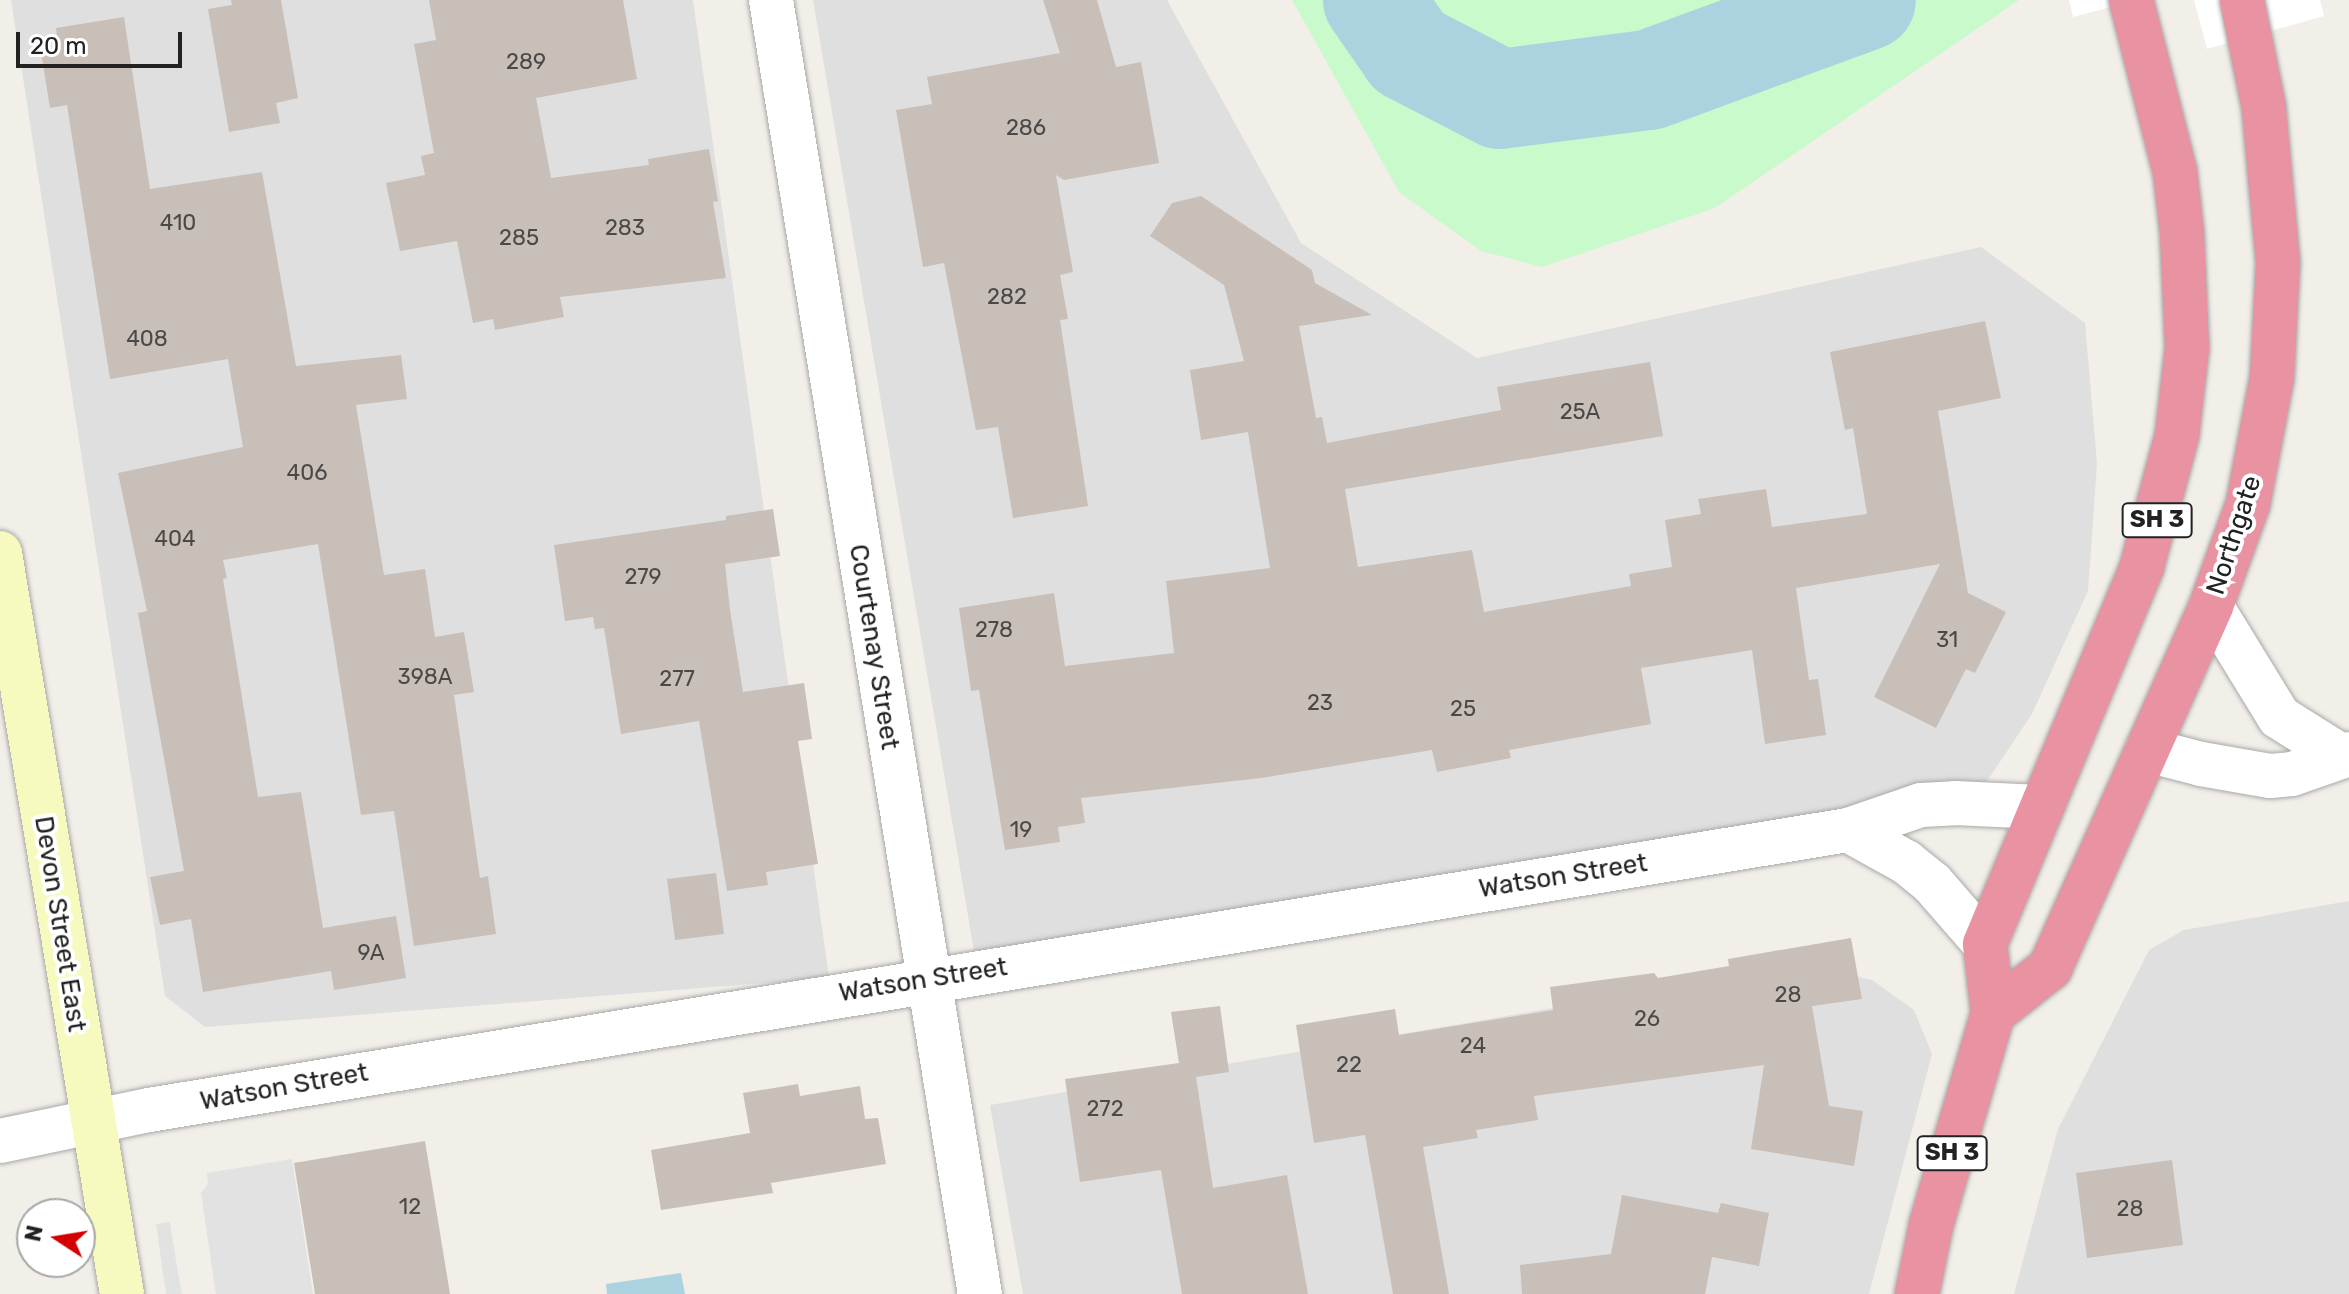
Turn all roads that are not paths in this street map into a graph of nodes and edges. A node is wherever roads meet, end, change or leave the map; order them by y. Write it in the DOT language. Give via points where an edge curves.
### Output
graph roads {
  1 [pos="771,0"];
  2 [pos="2132,1"];
  3 [pos="2246,18"];
  4 [pos="0,553"];
  5 [pos="2211,606"];
  6 [pos="2147,750"];
  7 [pos="2345,755"];
  8 [pos="2040,807"];
  9 [pos="1848,830"];
  10 [pos="1985,944"];
  11 [pos="929,979"];
  12 [pos="1993,1013"];
  13 [pos="92,1121"];
  14 [pos="0,1141"];
  15 [pos="122,1294"];
  16 [pos="980,1294"];
  17 [pos="1917,1294"];
  1 -- 11 [label="street, Courtenay Street"];
  2 -- 8 [label="highway, SH 3" via="2175,172 2186,293 2184,389 2167,479 2142,566"];
  3 -- 5 [label="highway, Northgate" via="2273,180 2275,340 2248,504"];
  4 -- 13 [label="main road, Devon Street East"];
  5 -- 6 [label="highway, Northgate"];
  5 -- 7 [label="street" via="2279,717"];
  6 -- 7 [label="street" via="2270,776 2292,774"];
  6 -- 12 [label="highway, Northgate" via="2050,968"];
  8 -- 9 [label="street, Watson Street" via="1937,803 1903,808"];
  8 -- 10 [label="highway, SH 3"];
  9 -- 10 [label="street" via="1923,876"];
  9 -- 11 [label="street, Watson Street"];
  10 -- 12 [label="highway, SH 3"];
  11 -- 13 [label="street, Watson Street"];
  11 -- 16 [label="street, Courtenay Street"];
  12 -- 17 [label="highway, SH 3" via="1931,1225"];
  13 -- 14 [label="street, Watson Street"];
  13 -- 15 [label="main road, Devon Street East"];
}
